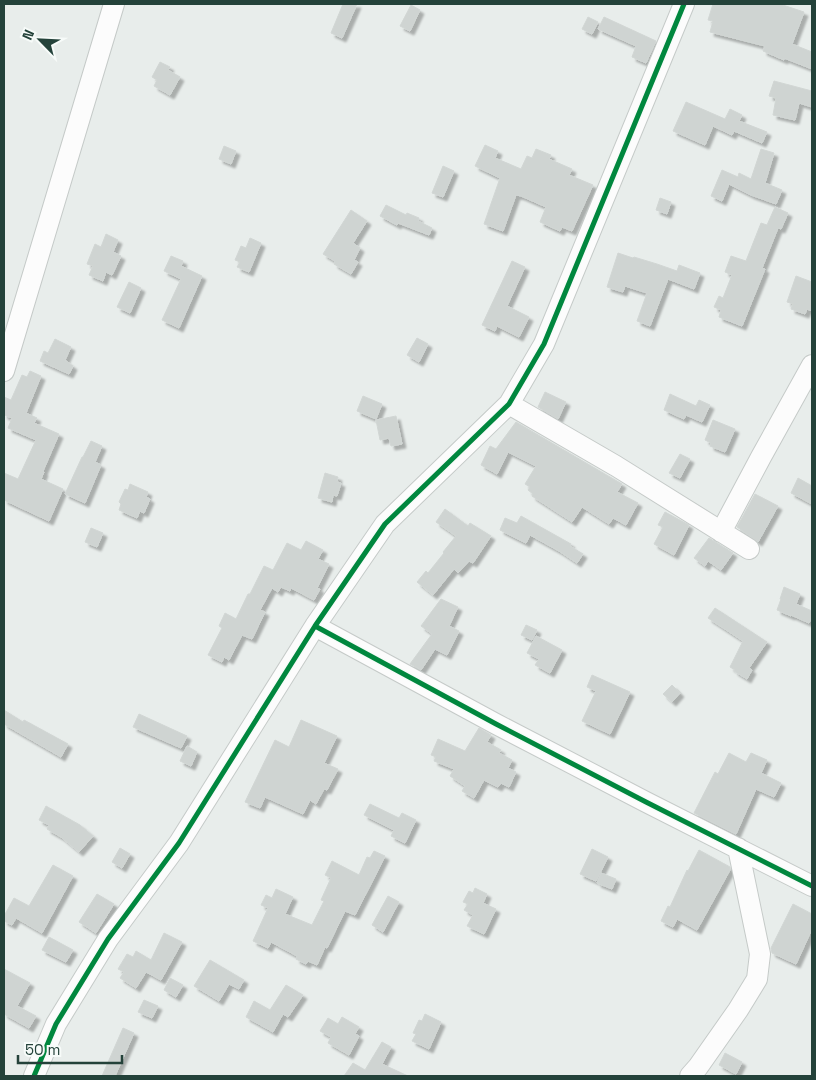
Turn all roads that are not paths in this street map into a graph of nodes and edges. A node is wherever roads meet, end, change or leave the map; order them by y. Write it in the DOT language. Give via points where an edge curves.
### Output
graph roads {
  1 [pos="114,4"];
  2 [pos="684,4"];
  3 [pos="812,365"];
  4 [pos="4,371"];
  5 [pos="509,404"];
  6 [pos="721,532"];
  7 [pos="749,549"];
  8 [pos="315,626"];
  9 [pos="738,848"];
  10 [pos="812,886"];
  11 [pos="34,1076"];
  12 [pos="690,1076"];
  1 -- 4 [label="street"];
  2 -- 5 [label="street" via="544,344"];
  3 -- 6 [label="street"];
  5 -- 6 [label="street"];
  5 -- 8 [label="street" via="385,524"];
  6 -- 7 [label="street"];
  8 -- 9 [label="street" via="496,724"];
  8 -- 11 [label="street" via="178,843 108,939 56,1024"];
  9 -- 10 [label="street"];
  9 -- 12 [label="street" via="760,954 756,979 738,1010"];
}
